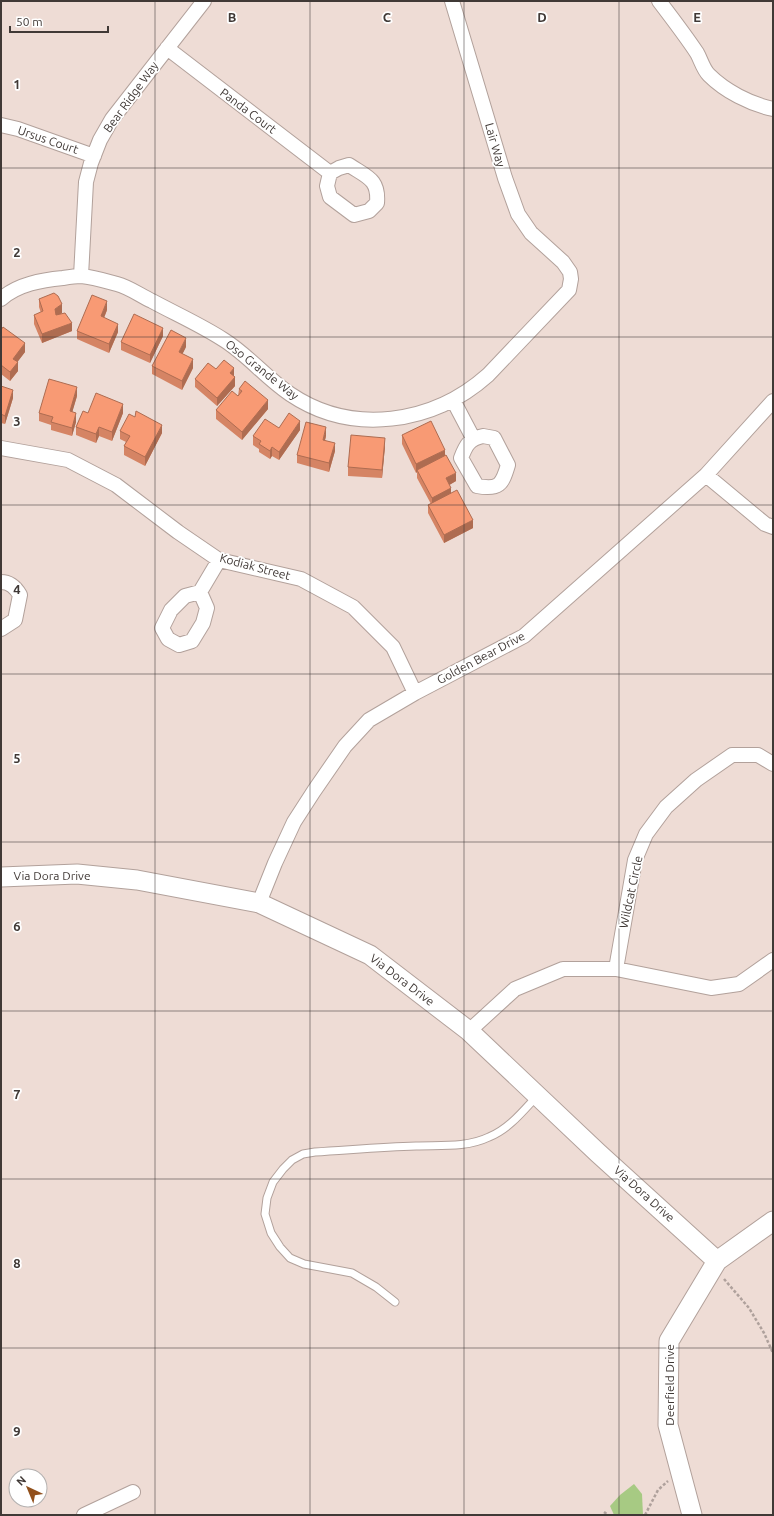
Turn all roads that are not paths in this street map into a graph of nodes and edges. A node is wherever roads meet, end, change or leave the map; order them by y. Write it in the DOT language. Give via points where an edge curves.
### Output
graph roads {
  1 [pos="204,1"];
  2 [pos="452,1"];
  3 [pos="659,1"];
  4 [pos="167,48"];
  5 [pos="773,109"];
  6 [pos="1,125"];
  7 [pos="94,156"];
  8 [pos="330,173"];
  9 [pos="570,272"];
  10 [pos="81,276"];
  11 [pos="1,299"];
  12 [pos="453,400"];
  13 [pos="773,401"];
  14 [pos="473,438"];
  15 [pos="1,448"];
  16 [pos="706,475"];
  17 [pos="773,527"];
  18 [pos="219,560"];
  19 [pos="1,582"];
  20 [pos="200,592"];
  21 [pos="1,629"];
  22 [pos="415,693"];
  23 [pos="773,764"];
  24 [pos="1,877"];
  25 [pos="259,903"];
  26 [pos="773,960"];
  27 [pos="616,969"];
  28 [pos="469,1031"];
  29 [pos="538,1096"];
  30 [pos="773,1221"];
  31 [pos="715,1265"];
  32 [pos="395,1302"];
  33 [pos="133,1492"];
  34 [pos="84,1515"];
  35 [pos="692,1515"];
  1 -- 4 [label="street, Bear Ridge Way"];
  2 -- 9 [label="street, Lair Way" via="518,214 531,233 563,262"];
  3 -- 5 [label="street" via="697,54 707,73 720,85 741,97"];
  4 -- 7 [label="street, Bear Ridge Way" via="112,119"];
  4 -- 8 [label="street, Panda Court"];
  6 -- 7 [label="street, Ursus Court"];
  7 -- 10 [label="street, Bear Ridge Way" via="86,182"];
  9 -- 12 [label="street, Oso Grande Way" via="568,290 556,305 488,375"];
  10 -- 11 [label="street, Oso Grande Way" via="35,282"];
  10 -- 12 [label="street, Oso Grande Way" via="118,284 225,340 289,393 308,405 331,413 375,421 405,417"];
  12 -- 14 [label="street"];
  13 -- 16 [label="street, Golden Bear Drive"];
  15 -- 18 [label="street, Kodiak Street" via="68,460 82,467 116,485"];
  16 -- 17 [label="street" via="765,524"];
  16 -- 22 [label="street, Golden Bear Drive" via="524,636"];
  18 -- 20 [label="street"];
  18 -- 22 [label="street, Kodiak Street" via="301,579 353,607 393,647"];
  19 -- 21 [label="street" via="15,588 20,595 15,620"];
  22 -- 25 [label="street, Golden Bear Drive" via="370,720 345,746 294,822"];
  23 -- 27 [label="street, Wildcat Circle" via="758,755 732,755 696,780 666,807 646,834 635,860"];
  24 -- 25 [label="street, Via Dora Drive" via="77,874 137,880"];
  25 -- 28 [label="street, Via Dora Drive" via="370,955"];
  26 -- 27 [label="street" via="738,984 711,988"];
  27 -- 28 [label="street" via="563,969 515,989"];
  28 -- 29 [label="street, Via Dora Drive"];
  29 -- 31 [label="street, Via Dora Drive"];
  29 -- 32 [label="lane" via="505,1128 478,1141 458,1145 303,1154 292,1160 273,1182 265,1214 271,1233 290,1258 304,1264 352,1273"];
  30 -- 31 [label="street, Deerfield Drive"];
  31 -- 35 [label="street, Deerfield Drive" via="669,1341 668,1425"];
  33 -- 34 [label="street"];
}
